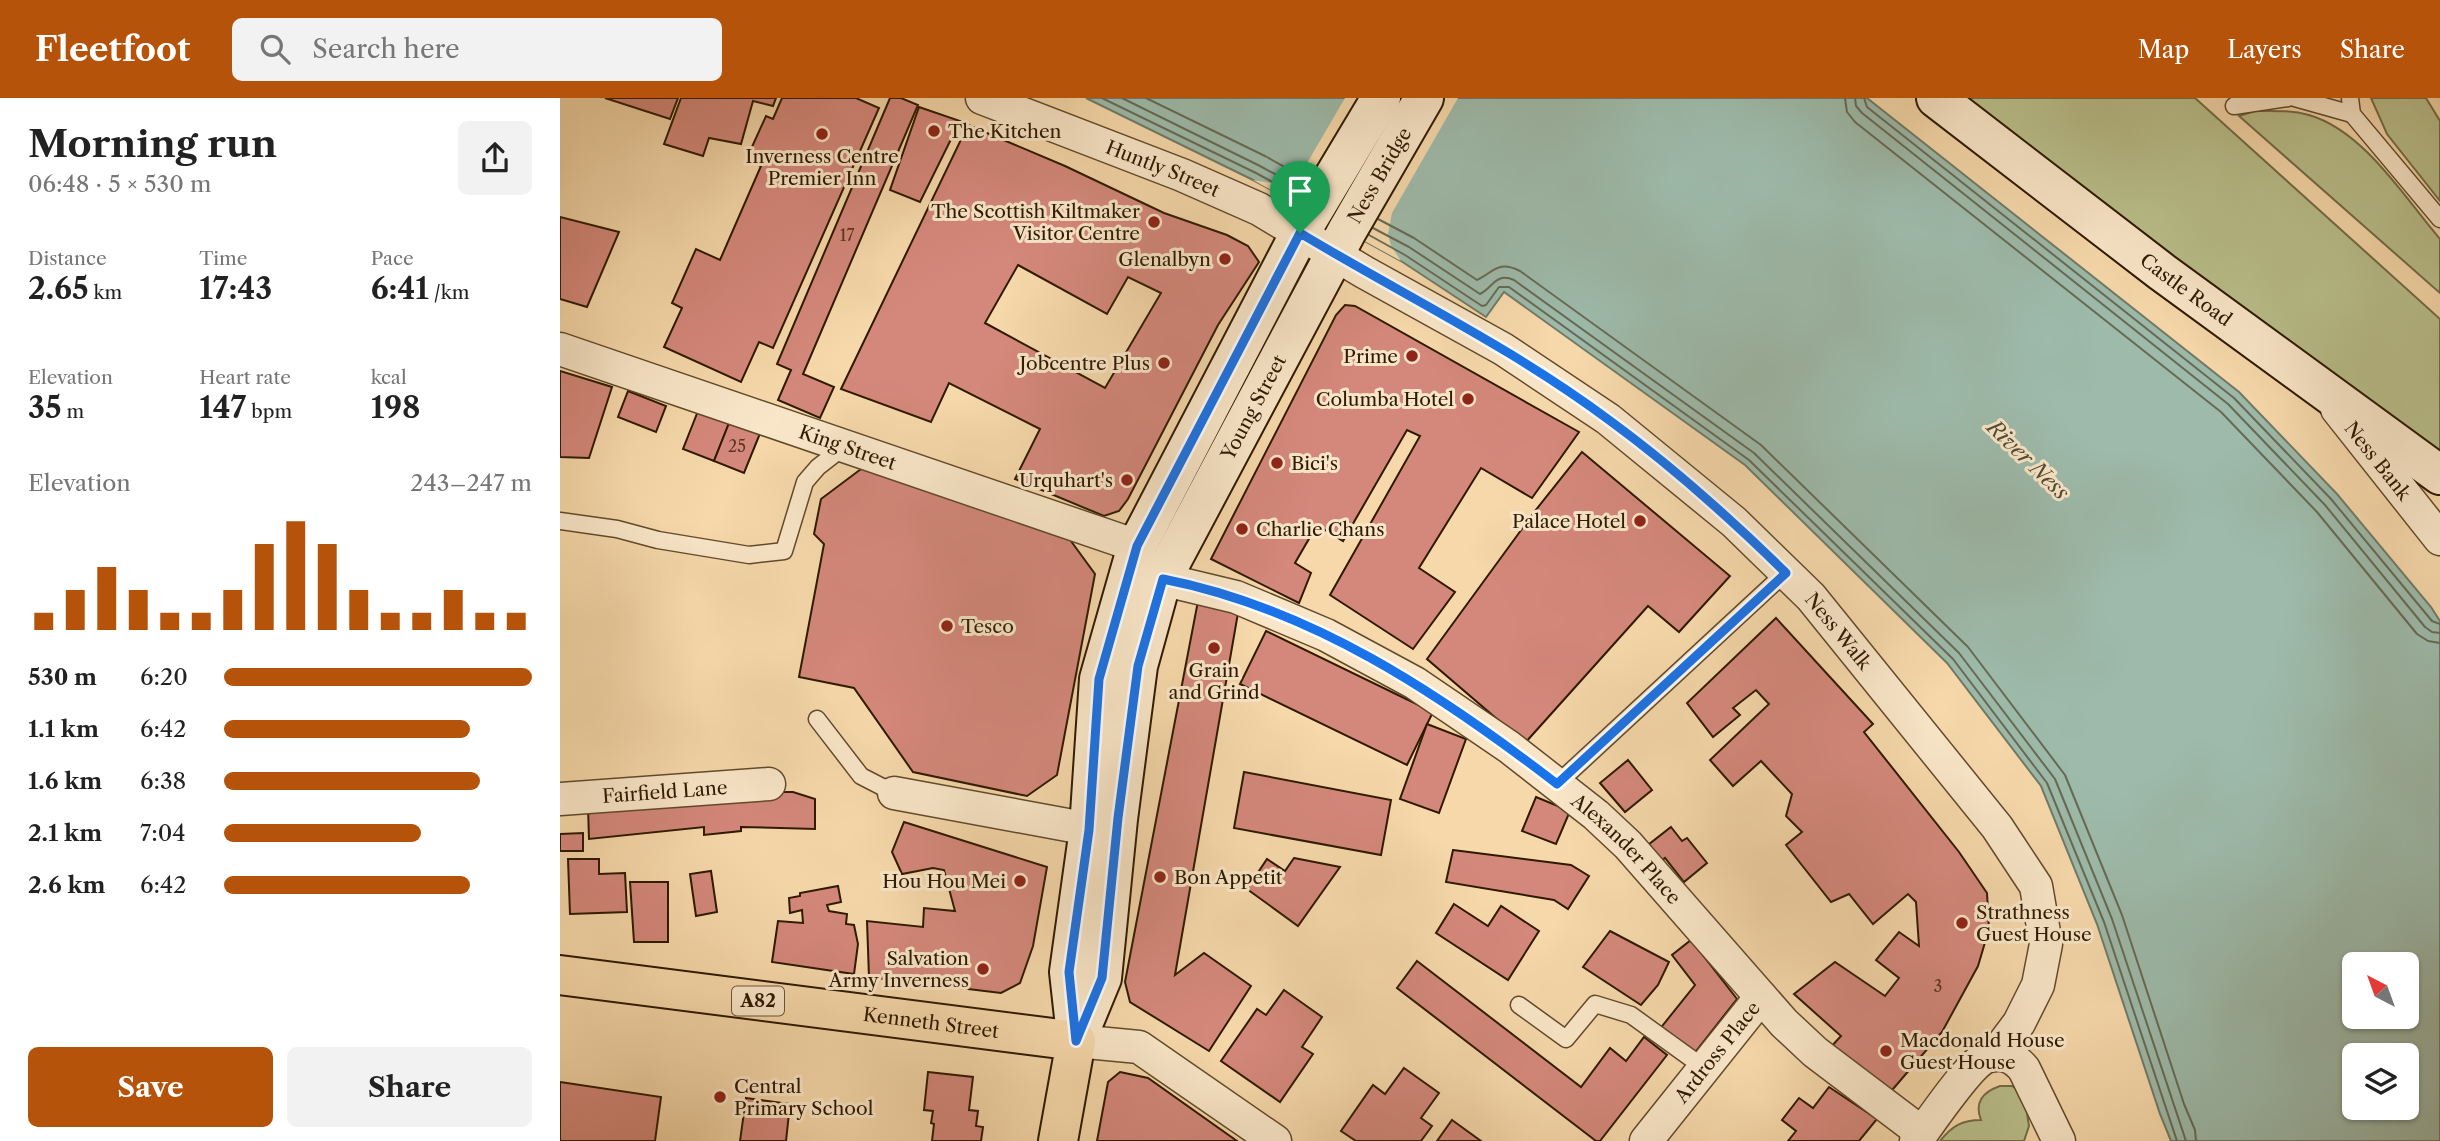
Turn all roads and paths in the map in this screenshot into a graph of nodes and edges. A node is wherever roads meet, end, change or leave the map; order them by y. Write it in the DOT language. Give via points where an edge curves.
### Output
graph roads {
  1 [pos="982,98"];
  2 [pos="1381,98"];
  3 [pos="1424,98"];
  4 [pos="1936,98"];
  5 [pos="2245,98"];
  6 [pos="2288,98"];
  7 [pos="2295,98"];
  8 [pos="2351,106"];
  9 [pos="2440,219"];
  10 [pos="1307,223"];
  11 [pos="1341,243"];
  12 [pos="560,349"];
  13 [pos="2316,384"];
  14 [pos="845,446"];
  15 [pos="2440,475"];
  16 [pos="560,521"];
  17 [pos="2440,539"];
  18 [pos="1150,564"];
  19 [pos="1786,573"];
  20 [pos="817,719"];
  21 [pos="769,784"];
  22 [pos="1557,784"];
  23 [pos="894,793"];
  24 [pos="560,799"];
  25 [pos="1089,830"];
  26 [pos="560,975"];
  27 [pos="1761,997"];
  28 [pos="1519,1005"];
  29 [pos="1076,1041"];
  30 [pos="1995,1055"];
  31 [pos="1703,1067"];
  32 [pos="1919,1137"];
  33 [pos="1058,1141"];
  34 [pos="1275,1141"];
  35 [pos="1646,1141"];
  36 [pos="2059,1141"];
  1 -- 10 [label="street, Huntly Street" via="1259,209"];
  2 -- 10 [label="main road, Ness Bridge"];
  3 -- 11 [label="main road, Ness Bridge"];
  4 -- 13 [label="main road, Castle Road"];
  5 -- 6 [label="lane" via="2234,106"];
  7 -- 8 [label="lane"];
  8 -- 9 [label="lane"];
  10 -- 11 [label="street, Huntly Street"];
  10 -- 18 [label="main road, Young Street"];
  11 -- 18 [label="main road, Young Street"];
  11 -- 19 [label="street, Ness Walk" via="1608,419 1734,522"];
  12 -- 14 [label="street, King Street"];
  13 -- 15 [label="main road, Castle Road"];
  13 -- 17 [label="street, Ness Bank"];
  14 -- 16 [label="lane" via="805,482 784,551 749,555"];
  14 -- 18 [label="street, King Street"];
  18 -- 22 [label="street, Alexander Place" via="1326,635 1415,683"];
  18 -- 25 [label="main road" via="1099,679"];
  18 -- 29 [label="main road" via="1102,978"];
  19 -- 22 [label="lane"];
  19 -- 30 [label="street, Ness Walk" via="1923,733 1997,827 2036,886 2046,944 2038,985 2019,1023"];
  20 -- 23 [label="lane" via="861,776"];
  21 -- 24 [label="street, Fairfield Lane"];
  22 -- 27 [label="street, Alexander Place" via="1628,845"];
  23 -- 25 [label="street"];
  25 -- 29 [label="main road" via="1069,972"];
  26 -- 29 [label="highway, Kenneth Street / A82"];
  27 -- 31 [label="street, Ardross Place"];
  27 -- 32 [label="street, Alexander Place" via="1815,1052"];
  28 -- 31 [label="lane" via="1566,1039 1595,1004 1631,1014"];
  29 -- 33 [label="highway"];
  29 -- 34 [label="street, Kenneth Street" via="1139,1047"];
  30 -- 32 [label="street, Ness Walk" via="1969,1072"];
  30 -- 36 [label="street" via="2016,1059 2024,1069"];
  31 -- 35 [label="street, Ardross Place"];
}
